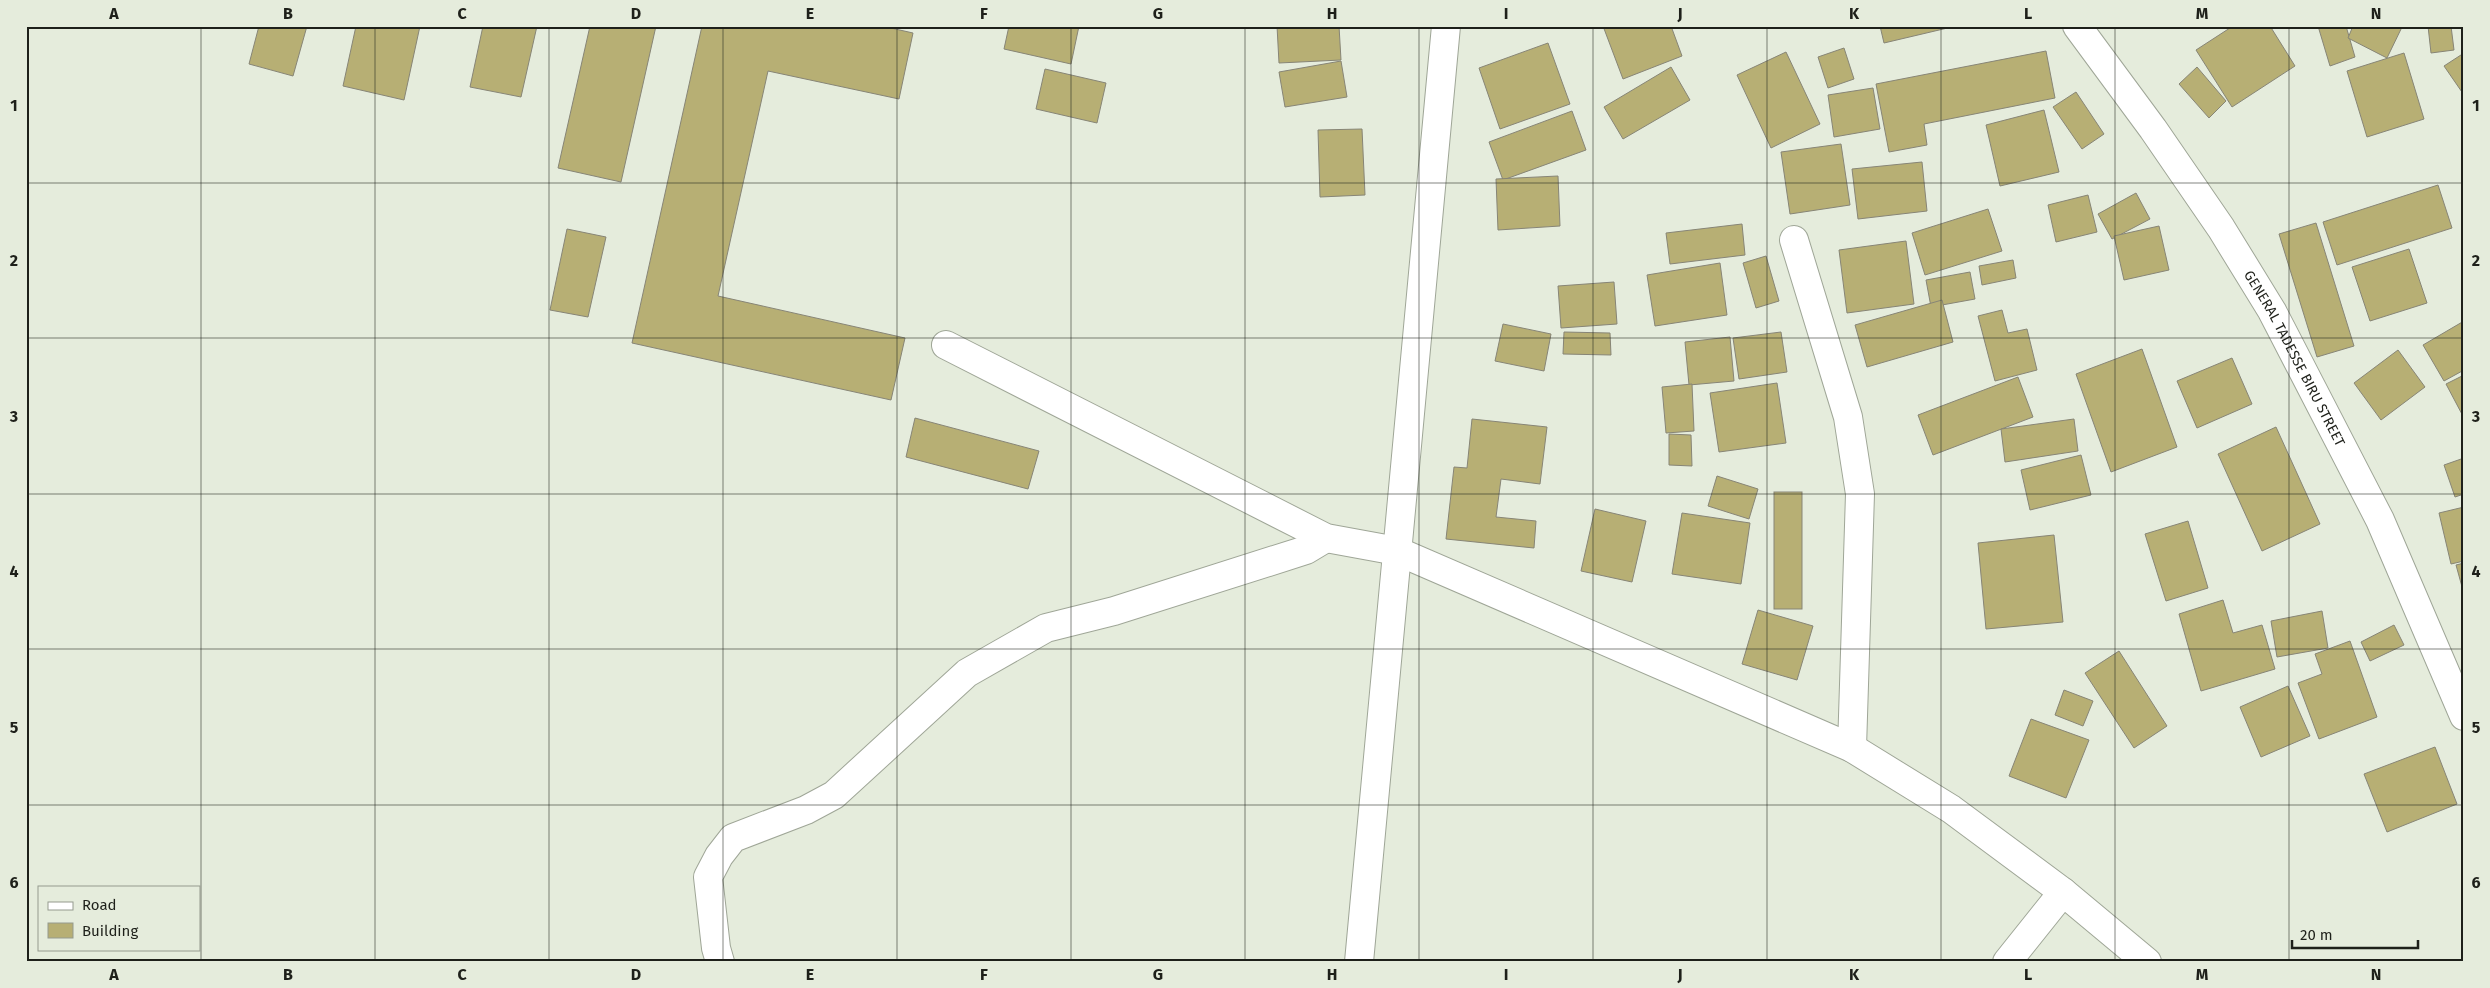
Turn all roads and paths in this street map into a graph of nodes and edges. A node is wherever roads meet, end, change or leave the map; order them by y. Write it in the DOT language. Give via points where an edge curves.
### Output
graph roads {
  1 [pos="1446,26"];
  2 [pos="2077,26"];
  3 [pos="1794,240"];
  4 [pos="946,345"];
  5 [pos="1326,538"];
  6 [pos="1397,551"];
  7 [pos="2464,716"];
  8 [pos="1852,748"];
  9 [pos="2063,892"];
  10 [pos="720,962"];
  11 [pos="1359,962"];
  12 [pos="2006,962"];
  13 [pos="2147,962"];
  1 -- 6 [label="street"];
  2 -- 7 [label="street, GENERAL TADESSE BIRU STREET" via="2221,228 2272,311 2380,520"];
  3 -- 8 [label="street" via="1848,418 1860,494"];
  4 -- 5 [label="street"];
  5 -- 6 [label="street"];
  5 -- 10 [label="street" via="1306,550 1114,611 1046,628 967,673 834,794 806,810 733,838 708,877"];
  6 -- 8 [label="street"];
  6 -- 11 [label="street"];
  8 -- 9 [label="street" via="1951,809"];
  9 -- 12 [label="street"];
  9 -- 13 [label="street"];
}
